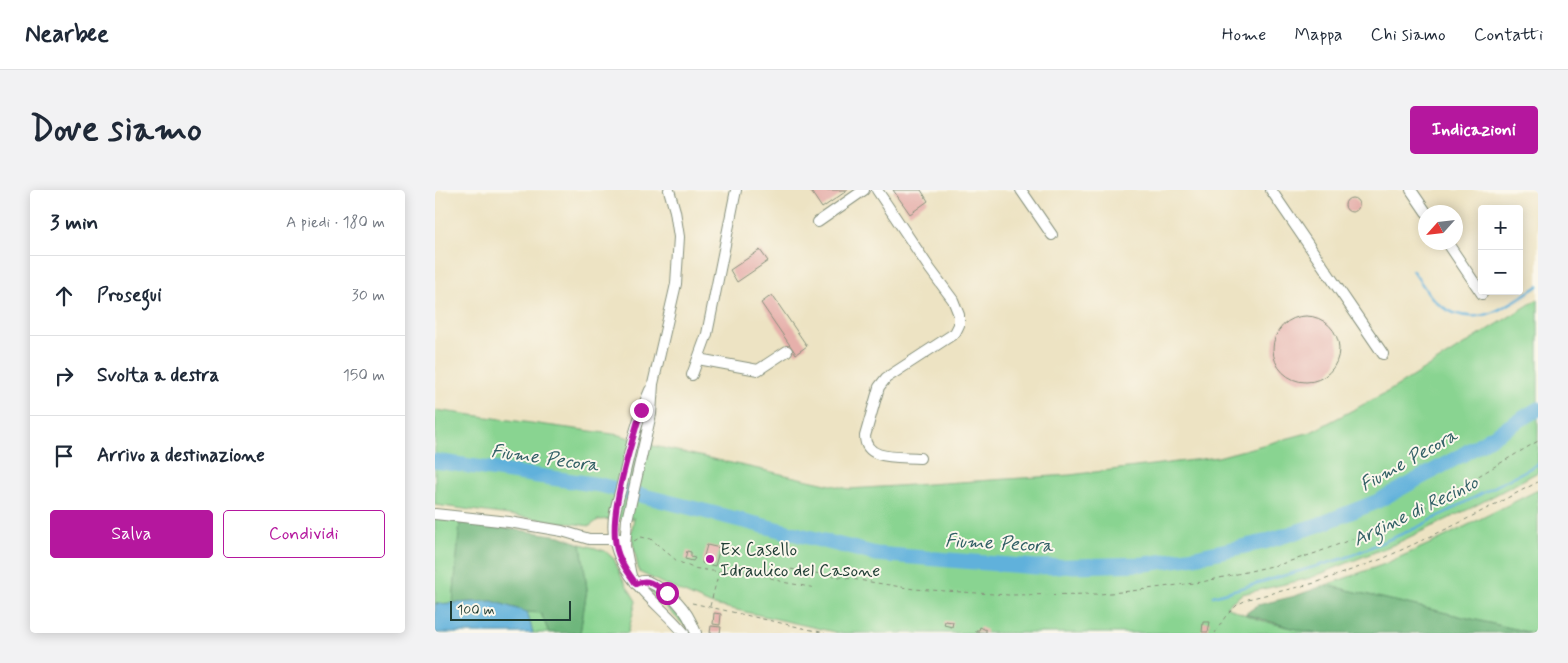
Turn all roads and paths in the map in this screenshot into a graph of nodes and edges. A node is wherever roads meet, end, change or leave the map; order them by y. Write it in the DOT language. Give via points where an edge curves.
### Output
graph roads {
  1 [pos="669,190"];
  2 [pos="736,190"];
  3 [pos="864,190"];
  4 [pos="877,190"];
  5 [pos="1021,190"];
  6 [pos="1271,190"];
  7 [pos="1411,190"];
  8 [pos="1421,205"];
  9 [pos="818,222"];
  10 [pos="1052,235"];
  11 [pos="1452,250"];
  12 [pos="1478,288"];
  13 [pos="787,351"];
  14 [pos="1383,354"];
  15 [pos="698,359"];
  16 [pos="692,375"];
  17 [pos="653,384"];
  18 [pos="1538,441"];
  19 [pos="920,458"];
  20 [pos="1538,482"];
  21 [pos="435,514"];
  22 [pos="624,541"];
  23 [pos="719,571"];
  24 [pos="752,572"];
  25 [pos="633,580"];
  26 [pos="816,588"];
  27 [pos="681,605"];
  28 [pos="710,607"];
  29 [pos="684,633"];
  30 [pos="696,633"];
  31 [pos="825,633"];
  32 [pos="1215,633"];
  1 -- 17 [label="street" via="679,237 676,276"];
  2 -- 15 [label="street" via="707,334"];
  3 -- 9 [label="street"];
  4 -- 19 [label="street" via="953,300 959,315 955,333 886,378 879,387 865,436 869,449 876,455"];
  5 -- 10 [label="street"];
  6 -- 14 [label="street"];
  7 -- 8 [label="street"];
  11 -- 12 [label="street"];
  13 -- 15 [label="street" via="758,370"];
  15 -- 16 [label="street"];
  17 -- 22 [label="street" via="651,414"];
  17 -- 22 [label="street" via="641,410 614,518"];
  18 -- 24 [label="path" via="1407,518 1281,564 1202,582 1100,594 1009,595 914,589 790,569"];
  20 -- 32 [label="path" via="1382,559 1315,583 1248,599 1225,617"];
  21 -- 22 [label="street" via="509,522 589,539"];
  22 -- 23 [label="path" via="641,537 651,539 677,561 693,568"];
  22 -- 25 [label="street"];
  23 -- 24 [label="path"];
  23 -- 28 [label="path"];
  24 -- 26 [label="path"];
  25 -- 27 [label="street" via="647,581"];
  25 -- 29 [label="street"];
  27 -- 28 [label="path" via="692,603"];
  27 -- 30 [label="street"];
  28 -- 31 [label="path"];
}
